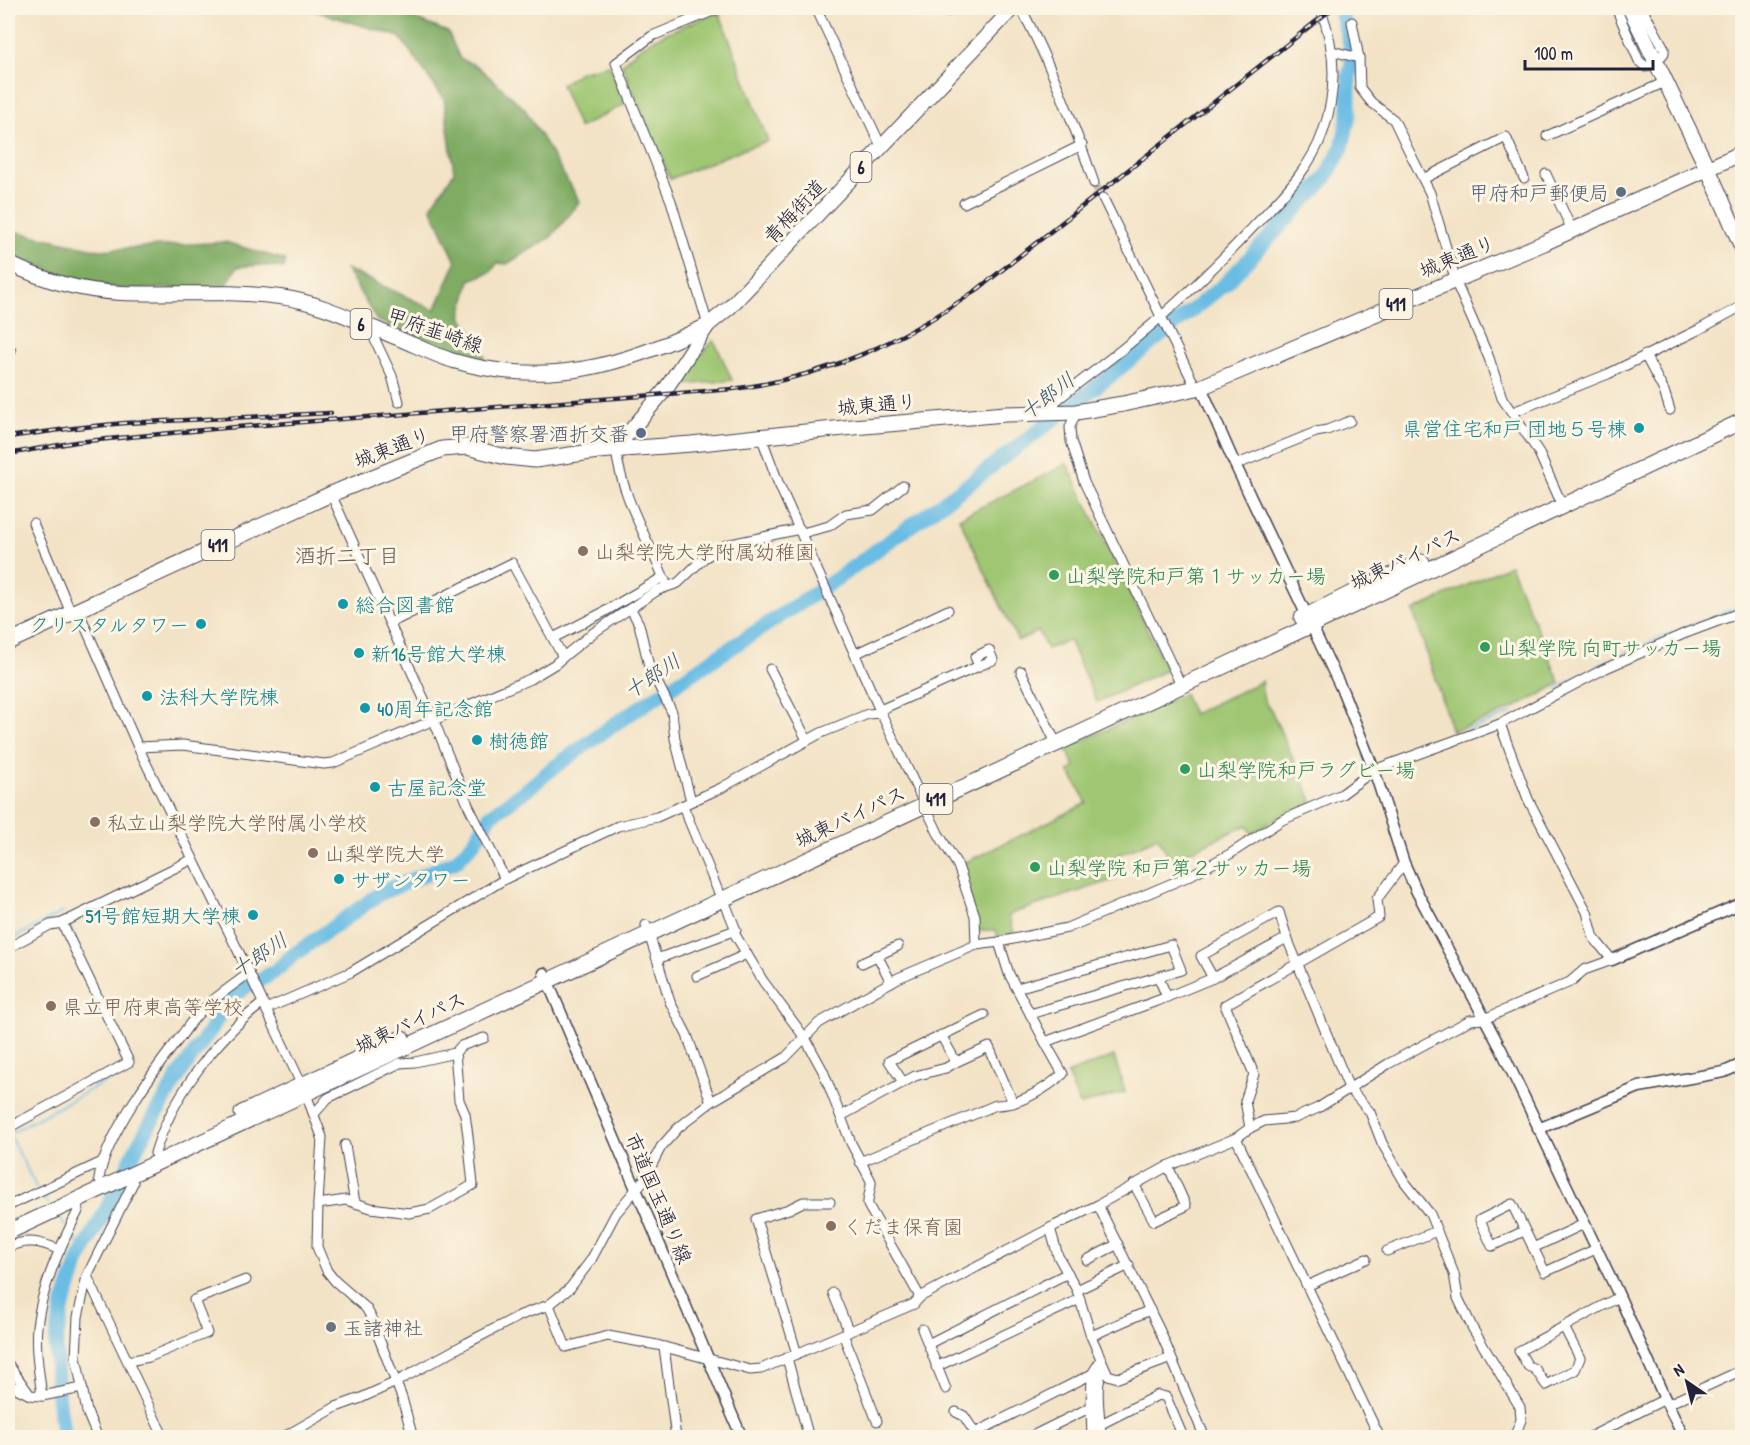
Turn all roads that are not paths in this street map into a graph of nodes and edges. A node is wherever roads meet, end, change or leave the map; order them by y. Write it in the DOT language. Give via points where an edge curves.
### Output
graph roads {
  1 [pos="720,8"];
  2 [pos="816,8"];
  3 [pos="1013,8"];
  4 [pos="1021,8"];
  5 [pos="1320,8"];
  6 [pos="1616,8"];
  7 [pos="1630,8"];
  8 [pos="1642,8"];
  9 [pos="1352,22"];
  10 [pos="1334,52"];
  11 [pos="1359,58"];
  12 [pos="1656,62"];
  13 [pos="1665,82"];
  14 [pos="1547,136"];
  15 [pos="881,146"];
  16 [pos="1082,146"];
  17 [pos="1743,153"];
  18 [pos="1708,170"];
  19 [pos="1546,174"];
  20 [pos="1524,178"];
  21 [pos="1423,179"];
  22 [pos="1094,183"];
  23 [pos="1103,198"];
  24 [pos="964,203"];
  25 [pos="1572,230"];
  26 [pos="1743,247"];
  27 [pos="8,263"];
  28 [pos="1455,279"];
  29 [pos="1743,306"];
  30 [pos="1161,316"];
  31 [pos="708,325"];
  32 [pos="369,327"];
  33 [pos="1645,355"];
  34 [pos="1198,387"];
  35 [pos="399,402"];
  36 [pos="1670,410"];
  37 [pos="1076,412"];
  38 [pos="1513,412"];
  39 [pos="1743,412"];
  40 [pos="1047,413"];
  41 [pos="1350,421"];
  42 [pos="1743,422"];
  43 [pos="762,436"];
  44 [pos="616,450"];
  45 [pos="1235,465"];
  46 [pos="903,486"];
  47 [pos="331,494"];
  48 [pos="1559,498"];
  49 [pos="33,523"];
  50 [pos="801,531"];
  51 [pos="665,581"];
  52 [pos="631,609"];
  53 [pos="948,610"];
  54 [pos="75,611"];
  55 [pos="1743,612"];
  56 [pos="1309,620"];
  57 [pos="390,622"];
  58 [pos="553,638"];
  59 [pos="8,642"];
  60 [pos="855,654"];
  61 [pos="563,657"];
  62 [pos="979,666"];
  63 [pos="770,669"];
  64 [pos="1021,671"];
  65 [pos="1179,681"];
  66 [pos="881,711"];
  67 [pos="434,721"];
  68 [pos="1500,724"];
  69 [pos="1054,739"];
  70 [pos="807,740"];
  71 [pos="138,747"];
  72 [pos="1374,770"];
  73 [pos="922,801"];
  74 [pos="687,803"];
  75 [pos="193,859"];
  76 [pos="1404,862"];
  77 [pos="505,879"];
  78 [pos="720,895"];
  79 [pos="1743,903"];
  80 [pos="62,923"];
  81 [pos="647,929"];
  82 [pos="733,932"];
  83 [pos="1287,938"];
  84 [pos="999,942"];
  85 [pos="976,945"];
  86 [pos="898,946"];
  87 [pos="8,948"];
  88 [pos="747,954"];
  89 [pos="877,955"];
  90 [pos="657,959"];
  91 [pos="1612,960"];
  92 [pos="1298,962"];
  93 [pos="862,963"];
  94 [pos="249,973"];
  95 [pos="697,975"];
  96 [pos="1158,976"];
  97 [pos="545,977"];
  98 [pos="1213,978"];
  99 [pos="891,982"];
  100 [pos="1017,988"];
  101 [pos="1167,997"];
  102 [pos="263,1003"];
  103 [pos="1030,1014"];
  104 [pos="984,1015"];
  105 [pos="1484,1019"];
  106 [pos="941,1035"];
  107 [pos="483,1038"];
  108 [pos="805,1038"];
  109 [pos="999,1042"];
  110 [pos="1045,1042"];
  111 [pos="989,1047"];
  112 [pos="455,1053"];
  113 [pos="956,1062"];
  114 [pos="1743,1064"];
  115 [pos="903,1082"];
  116 [pos="1349,1088"];
  117 [pos="304,1089"];
  118 [pos="711,1102"];
  119 [pos="1013,1103"];
  120 [pos="314,1114"];
  121 [pos="842,1116"];
  122 [pos="8,1128"];
  123 [pos="1250,1128"];
  124 [pos="1538,1129"];
  125 [pos="1236,1138"];
  126 [pos="345,1145"];
  127 [pos="150,1156"];
  128 [pos="860,1162"];
  129 [pos="1168,1166"];
  130 [pos="130,1176"];
  131 [pos="100,1177"];
  132 [pos="1134,1184"];
  133 [pos="636,1189"];
  134 [pos="830,1202"];
  135 [pos="355,1203"];
  136 [pos="71,1204"];
  137 [pos="318,1204"];
  138 [pos="1098,1205"];
  139 [pos="8,1206"];
  140 [pos="8,1222"];
  141 [pos="1584,1224"];
  142 [pos="1050,1228"];
  143 [pos="1437,1231"];
  144 [pos="1524,1231"];
  145 [pos="8,1232"];
  146 [pos="1118,1244"];
  147 [pos="62,1246"];
  148 [pos="8,1247"];
  149 [pos="1533,1248"];
  150 [pos="1596,1249"];
  151 [pos="1387,1251"];
  152 [pos="1366,1259"];
  153 [pos="1087,1260"];
  154 [pos="1129,1265"];
  155 [pos="1068,1273"];
  156 [pos="87,1276"];
  157 [pos="246,1280"];
  158 [pos="1307,1286"];
  159 [pos="832,1293"];
  160 [pos="1079,1295"];
  161 [pos="920,1297"];
  162 [pos="1619,1297"];
  163 [pos="549,1305"];
  164 [pos="1150,1310"];
  165 [pos="1564,1326"];
  166 [pos="922,1329"];
  167 [pos="846,1333"];
  168 [pos="1091,1336"];
  169 [pos="927,1344"];
  170 [pos="664,1347"];
  171 [pos="797,1354"];
  172 [pos="787,1358"];
  173 [pos="1171,1358"];
  174 [pos="709,1359"];
  175 [pos="128,1361"];
  176 [pos="1103,1363"];
  177 [pos="8,1364"];
  178 [pos="936,1367"];
  179 [pos="1743,1370"];
  180 [pos="1092,1374"];
  181 [pos="396,1382"];
  182 [pos="8,1384"];
  183 [pos="80,1388"];
  184 [pos="946,1389"];
  185 [pos="30,1395"];
  186 [pos="45,1396"];
  187 [pos="1666,1402"];
  188 [pos="1091,1407"];
  189 [pos="956,1412"];
  190 [pos="877,1421"];
  191 [pos="1101,1424"];
  192 [pos="976,1435"];
  193 [pos="98,1437"];
  194 [pos="164,1437"];
  195 [pos="282,1437"];
  196 [pos="413,1437"];
  197 [pos="676,1437"];
  198 [pos="742,1437"];
  199 [pos="809,1437"];
  200 [pos="1028,1437"];
  201 [pos="1092,1437"];
  202 [pos="1101,1437"];
  203 [pos="1170,1437"];
  204 [pos="1205,1437"];
  205 [pos="1380,1437"];
  206 [pos="1514,1437"];
  207 [pos="1588,1437"];
  208 [pos="1684,1437"];
  1 -- 31 [label="street" via="652,36 616,63 670,201"];
  2 -- 15 [label="street"];
  3 -- 15 [label="main road, 青梅街道 / 6"];
  4 -- 16 [label="street"];
  5 -- 10 [label="street"];
  6 -- 12 [label="street" via="1639,61 1646,67"];
  7 -- 12 [label="highway"];
  8 -- 12 [label="street" via="1664,48"];
  9 -- 11 [label="street"];
  10 -- 11 [label="street"];
  10 -- 30 [label="street" via="1329,113 1312,156 1284,194 1234,248"];
  11 -- 21 [label="street" via="1360,88 1394,120"];
  12 -- 13 [label="highway"];
  13 -- 14 [label="street"];
  13 -- 18 [label="highway"];
  15 -- 31 [label="main road, 青梅街道 / 6" via="730,307"];
  16 -- 22 [label="street"];
  16 -- 24 [label="street"];
  17 -- 18 [label="highway, 城東通り / 411"];
  18 -- 25 [label="highway, 城東通り / 411"];
  18 -- 26 [label="highway"];
  19 -- 25 [label="street"];
  20 -- 21 [label="street" via="1506,137"];
  21 -- 28 [label="street"];
  23 -- 30 [label="street"];
  25 -- 28 [label="highway, 城東通り / 411"];
  27 -- 32 [label="main road, 甲府韮崎線 / 6" via="90,290 281,297 308,302"];
  28 -- 34 [label="highway, 城東通り / 411"];
  28 -- 38 [label="street" via="1502,398"];
  29 -- 33 [label="street"];
  30 -- 34 [label="street"];
  30 -- 40 [label="street" via="1056,401"];
  31 -- 32 [label="main road, 甲府韮崎線 / 6" via="631,358 588,369 538,373 453,360"];
  31 -- 44 [label="main road, 青梅街道 / 6" via="669,384"];
  32 -- 35 [label="street" via="392,376"];
  33 -- 36 [label="street"];
  33 -- 38 [label="street"];
  34 -- 37 [label="highway, 城東通り / 411"];
  34 -- 45 [label="street"];
  37 -- 40 [label="highway, 城東通り / 411"];
  37 -- 65 [label="street" via="1070,427 1077,464"];
  38 -- 48 [label="street" via="1545,464"];
  39 -- 48 [label="highway, 城東バイパス / 411"];
  40 -- 43 [label="highway, 城東通り / 411"];
  41 -- 45 [label="street"];
  42 -- 56 [label="highway, 城東バイパス / 411"];
  43 -- 44 [label="highway, 城東通り / 411"];
  43 -- 50 [label="street"];
  44 -- 47 [label="highway, 城東通り / 411" via="535,460 467,447 442,449"];
  44 -- 51 [label="street" via="629,502"];
  45 -- 56 [label="street"];
  46 -- 50 [label="street" via="873,510 846,514 830,526"];
  47 -- 54 [label="highway, 城東通り / 411"];
  47 -- 57 [label="street"];
  48 -- 56 [label="highway, 城東バイパス / 411" via="1356,591"];
  49 -- 54 [label="street"];
  50 -- 51 [label="street" via="726,545 704,558 678,583"];
  50 -- 60 [label="street"];
  51 -- 52 [label="street"];
  51 -- 58 [label="street"];
  52 -- 61 [label="street"];
  52 -- 74 [label="street" via="639,624 649,666 668,701"];
  53 -- 60 [label="street"];
  54 -- 59 [label="highway, 城東通り / 411"];
  54 -- 71 [label="street"];
  55 -- 68 [label="street" via="1604,669"];
  56 -- 65 [label="highway, 城東バイパス / 411"];
  56 -- 72 [label="street"];
  57 -- 58 [label="street" via="512,563"];
  57 -- 67 [label="street"];
  58 -- 61 [label="street"];
  60 -- 66 [label="street"];
  61 -- 67 [label="street" via="530,679"];
  62 -- 66 [label="street"];
  63 -- 70 [label="street"];
  64 -- 69 [label="street"];
  65 -- 69 [label="highway, 城東バイパス / 411"];
  66 -- 70 [label="street"];
  66 -- 73 [label="street"];
  67 -- 71 [label="street" via="324,764 183,745"];
  67 -- 77 [label="street" via="469,807"];
  68 -- 72 [label="street"];
  68 -- 91 [label="street" via="1528,799 1587,912 1594,938"];
  69 -- 73 [label="highway, 城東バイパス / 411"];
  70 -- 74 [label="street"];
  71 -- 75 [label="street"];
  72 -- 76 [label="street"];
  72 -- 84 [label="street" via="1342,794 1282,820 1189,876 1067,928"];
  73 -- 78 [label="highway, 城東バイパス / 411"];
  73 -- 85 [label="street" via="968,892 975,916"];
  74 -- 77 [label="street" via="657,817 618,826"];
  74 -- 78 [label="street"];
  75 -- 80 [label="street"];
  75 -- 94 [label="street"];
  76 -- 92 [label="street" via="1377,899 1379,917"];
  76 -- 105 [label="street"];
  77 -- 102 [label="street" via="351,972"];
  78 -- 81 [label="highway, 城東バイパス / 411"];
  78 -- 82 [label="street" via="736,930"];
  79 -- 91 [label="street"];
  80 -- 87 [label="street"];
  80 -- 122 [label="street" via="129,1062"];
  81 -- 90 [label="street"];
  81 -- 97 [label="highway, 城東バイパス / 411"];
  82 -- 88 [label="street"];
  82 -- 90 [label="street"];
  83 -- 92 [label="street"];
  83 -- 98 [label="street"];
  83 -- 98 [label="street" via="1279,912 1201,956"];
  84 -- 85 [label="street"];
  84 -- 100 [label="street"];
  85 -- 99 [label="street"];
  86 -- 89 [label="street"];
  88 -- 95 [label="street"];
  88 -- 108 [label="street"];
  89 -- 93 [label="street"];
  89 -- 99 [label="street"];
  90 -- 118 [label="street" via="670,1002 687,1035"];
  91 -- 105 [label="street"];
  92 -- 116 [label="street"];
  92 -- 123 [label="street" via="1225,1005 1254,1074 1245,1101"];
  94 -- 102 [label="street"];
  94 -- 131 [label="street" via="201,1011 165,1056 136,1099"];
  96 -- 100 [label="street" via="1181,970 1171,945"];
  96 -- 101 [label="street"];
  96 -- 103 [label="street"];
  97 -- 117 [label="highway, 城東バイパス / 411"];
  97 -- 133 [label="street, 市道国玉通り線"];
  98 -- 101 [label="street"];
  99 -- 108 [label="street" via="819,1023"];
  100 -- 103 [label="street"];
  101 -- 110 [label="street"];
  102 -- 117 [label="street"];
  102 -- 127 [label="street" via="239,1023 201,1068 172,1112"];
  103 -- 110 [label="street"];
  104 -- 106 [label="street"];
  105 -- 116 [label="street" via="1470,1020"];
  105 -- 124 [label="street"];
  106 -- 113 [label="street"];
  106 -- 115 [label="street" via="889,1061"];
  107 -- 112 [label="street" via="461,1046"];
  108 -- 118 [label="street" via="785,1058"];
  108 -- 121 [label="street"];
  109 -- 111 [label="street"];
  110 -- 119 [label="street" via="1063,1074"];
  111 -- 113 [label="street"];
  111 -- 119 [label="street"];
  112 -- 120 [label="street" via="400,1063 328,1098"];
  112 -- 135 [label="street" via="473,1185 430,1209 409,1213"];
  113 -- 115 [label="street"];
  114 -- 124 [label="street" via="1724,1072 1639,1087"];
  115 -- 121 [label="street"];
  116 -- 123 [label="street" via="1295,1118 1264,1121"];
  116 -- 143 [label="street" via="1370,1112 1382,1143 1404,1181 1430,1214"];
  117 -- 120 [label="street"];
  117 -- 127 [label="highway, 城東バイパス / 411"];
  117 -- 130 [label="highway, 城東バイパス / 411"];
  118 -- 133 [label="street" via="661,1147"];
  119 -- 128 [label="street" via="996,1105"];
  120 -- 137 [label="street" via="322,1143"];
  121 -- 128 [label="street"];
  123 -- 125 [label="street"];
  124 -- 141 [label="street"];
  125 -- 129 [label="street"];
  125 -- 158 [label="street"];
  126 -- 135 [label="street"];
  127 -- 131 [label="highway, 城東バイパス / 411"];
  128 -- 161 [label="street" via="871,1181 868,1205"];
  129 -- 132 [label="street"];
  129 -- 132 [label="street" via="1186,1206 1154,1221"];
  130 -- 131 [label="highway, 城東バイパス / 411"];
  130 -- 156 [label="street" via="133,1183"];
  131 -- 136 [label="highway, 城東バイパス / 411"];
  131 -- 139 [label="street" via="39,1191"];
  132 -- 138 [label="street"];
  133 -- 163 [label="street" via="616,1213 570,1288"];
  133 -- 174 [label="street, 市道国玉通り線"];
  134 -- 171 [label="street" via="803,1202 756,1219"];
  135 -- 137 [label="street" via="346,1200"];
  136 -- 140 [label="highway, 城東バイパス / 411"];
  136 -- 145 [label="highway, 城東バイパス / 411"];
  136 -- 147 [label="street"];
  137 -- 181 [label="street" via="316,1236 322,1261 334,1281 366,1308"];
  138 -- 142 [label="street"];
  138 -- 146 [label="street"];
  141 -- 149 [label="street"];
  141 -- 150 [label="street"];
  142 -- 155 [label="street"];
  142 -- 161 [label="street"];
  143 -- 151 [label="street"];
  143 -- 206 [label="street" via="1454,1274 1458,1298 1520,1407 1521,1419"];
  144 -- 144 [label="street" via="1512,1204 1480,1220 1492,1246"];
  144 -- 149 [label="street"];
  146 -- 153 [label="street"];
  146 -- 154 [label="street"];
  147 -- 148 [label="street" via="29,1241"];
  147 -- 186 [label="street" via="43,1294 37,1328 38,1364"];
  149 -- 150 [label="street" via="1545,1272"];
  150 -- 162 [label="street"];
  152 -- 158 [label="street"];
  154 -- 160 [label="street"];
  154 -- 164 [label="street"];
  155 -- 160 [label="street"];
  155 -- 169 [label="street"];
  156 -- 175 [label="street"];
  156 -- 183 [label="street" via="75,1337"];
  157 -- 175 [label="street" via="194,1300 207,1333 149,1357"];
  158 -- 205 [label="street"];
  159 -- 167 [label="street"];
  160 -- 168 [label="street"];
  160 -- 178 [label="street"];
  161 -- 167 [label="street" via="914,1304"];
  162 -- 165 [label="street"];
  162 -- 187 [label="street"];
  163 -- 170 [label="street" via="566,1347 608,1336"];
  163 -- 181 [label="street" via="467,1342"];
  164 -- 168 [label="street"];
  164 -- 173 [label="street"];
  165 -- 165 [label="street" via="1519,1351 1546,1385 1575,1370 1580,1358"];
  166 -- 169 [label="street"];
  167 -- 171 [label="street"];
  167 -- 190 [label="street"];
  168 -- 176 [label="street"];
  169 -- 178 [label="street"];
  170 -- 174 [label="street"];
  170 -- 197 [label="street"];
  171 -- 172 [label="street"];
  172 -- 174 [label="street" via="750,1370"];
  172 -- 199 [label="street"];
  173 -- 176 [label="street" via="1118,1378 1108,1375"];
  173 -- 204 [label="street"];
  174 -- 198 [label="street, 市道国玉通り線"];
  175 -- 194 [label="street"];
  176 -- 180 [label="street"];
  176 -- 191 [label="street"];
  177 -- 185 [label="street"];
  178 -- 184 [label="street"];
  179 -- 187 [label="street"];
  180 -- 188 [label="street"];
  180 -- 192 [label="street"];
  181 -- 195 [label="street" via="336,1407"];
  181 -- 196 [label="street"];
  182 -- 185 [label="street"];
  183 -- 186 [label="street"];
  183 -- 193 [label="street"];
  185 -- 186 [label="street"];
  187 -- 207 [label="street"];
  187 -- 208 [label="street"];
  188 -- 200 [label="street"];
  188 -- 201 [label="street"];
  189 -- 192 [label="street" via="964,1416"];
  191 -- 202 [label="street"];
  191 -- 203 [label="street" via="1158,1395 1166,1397 1180,1432"];
}
